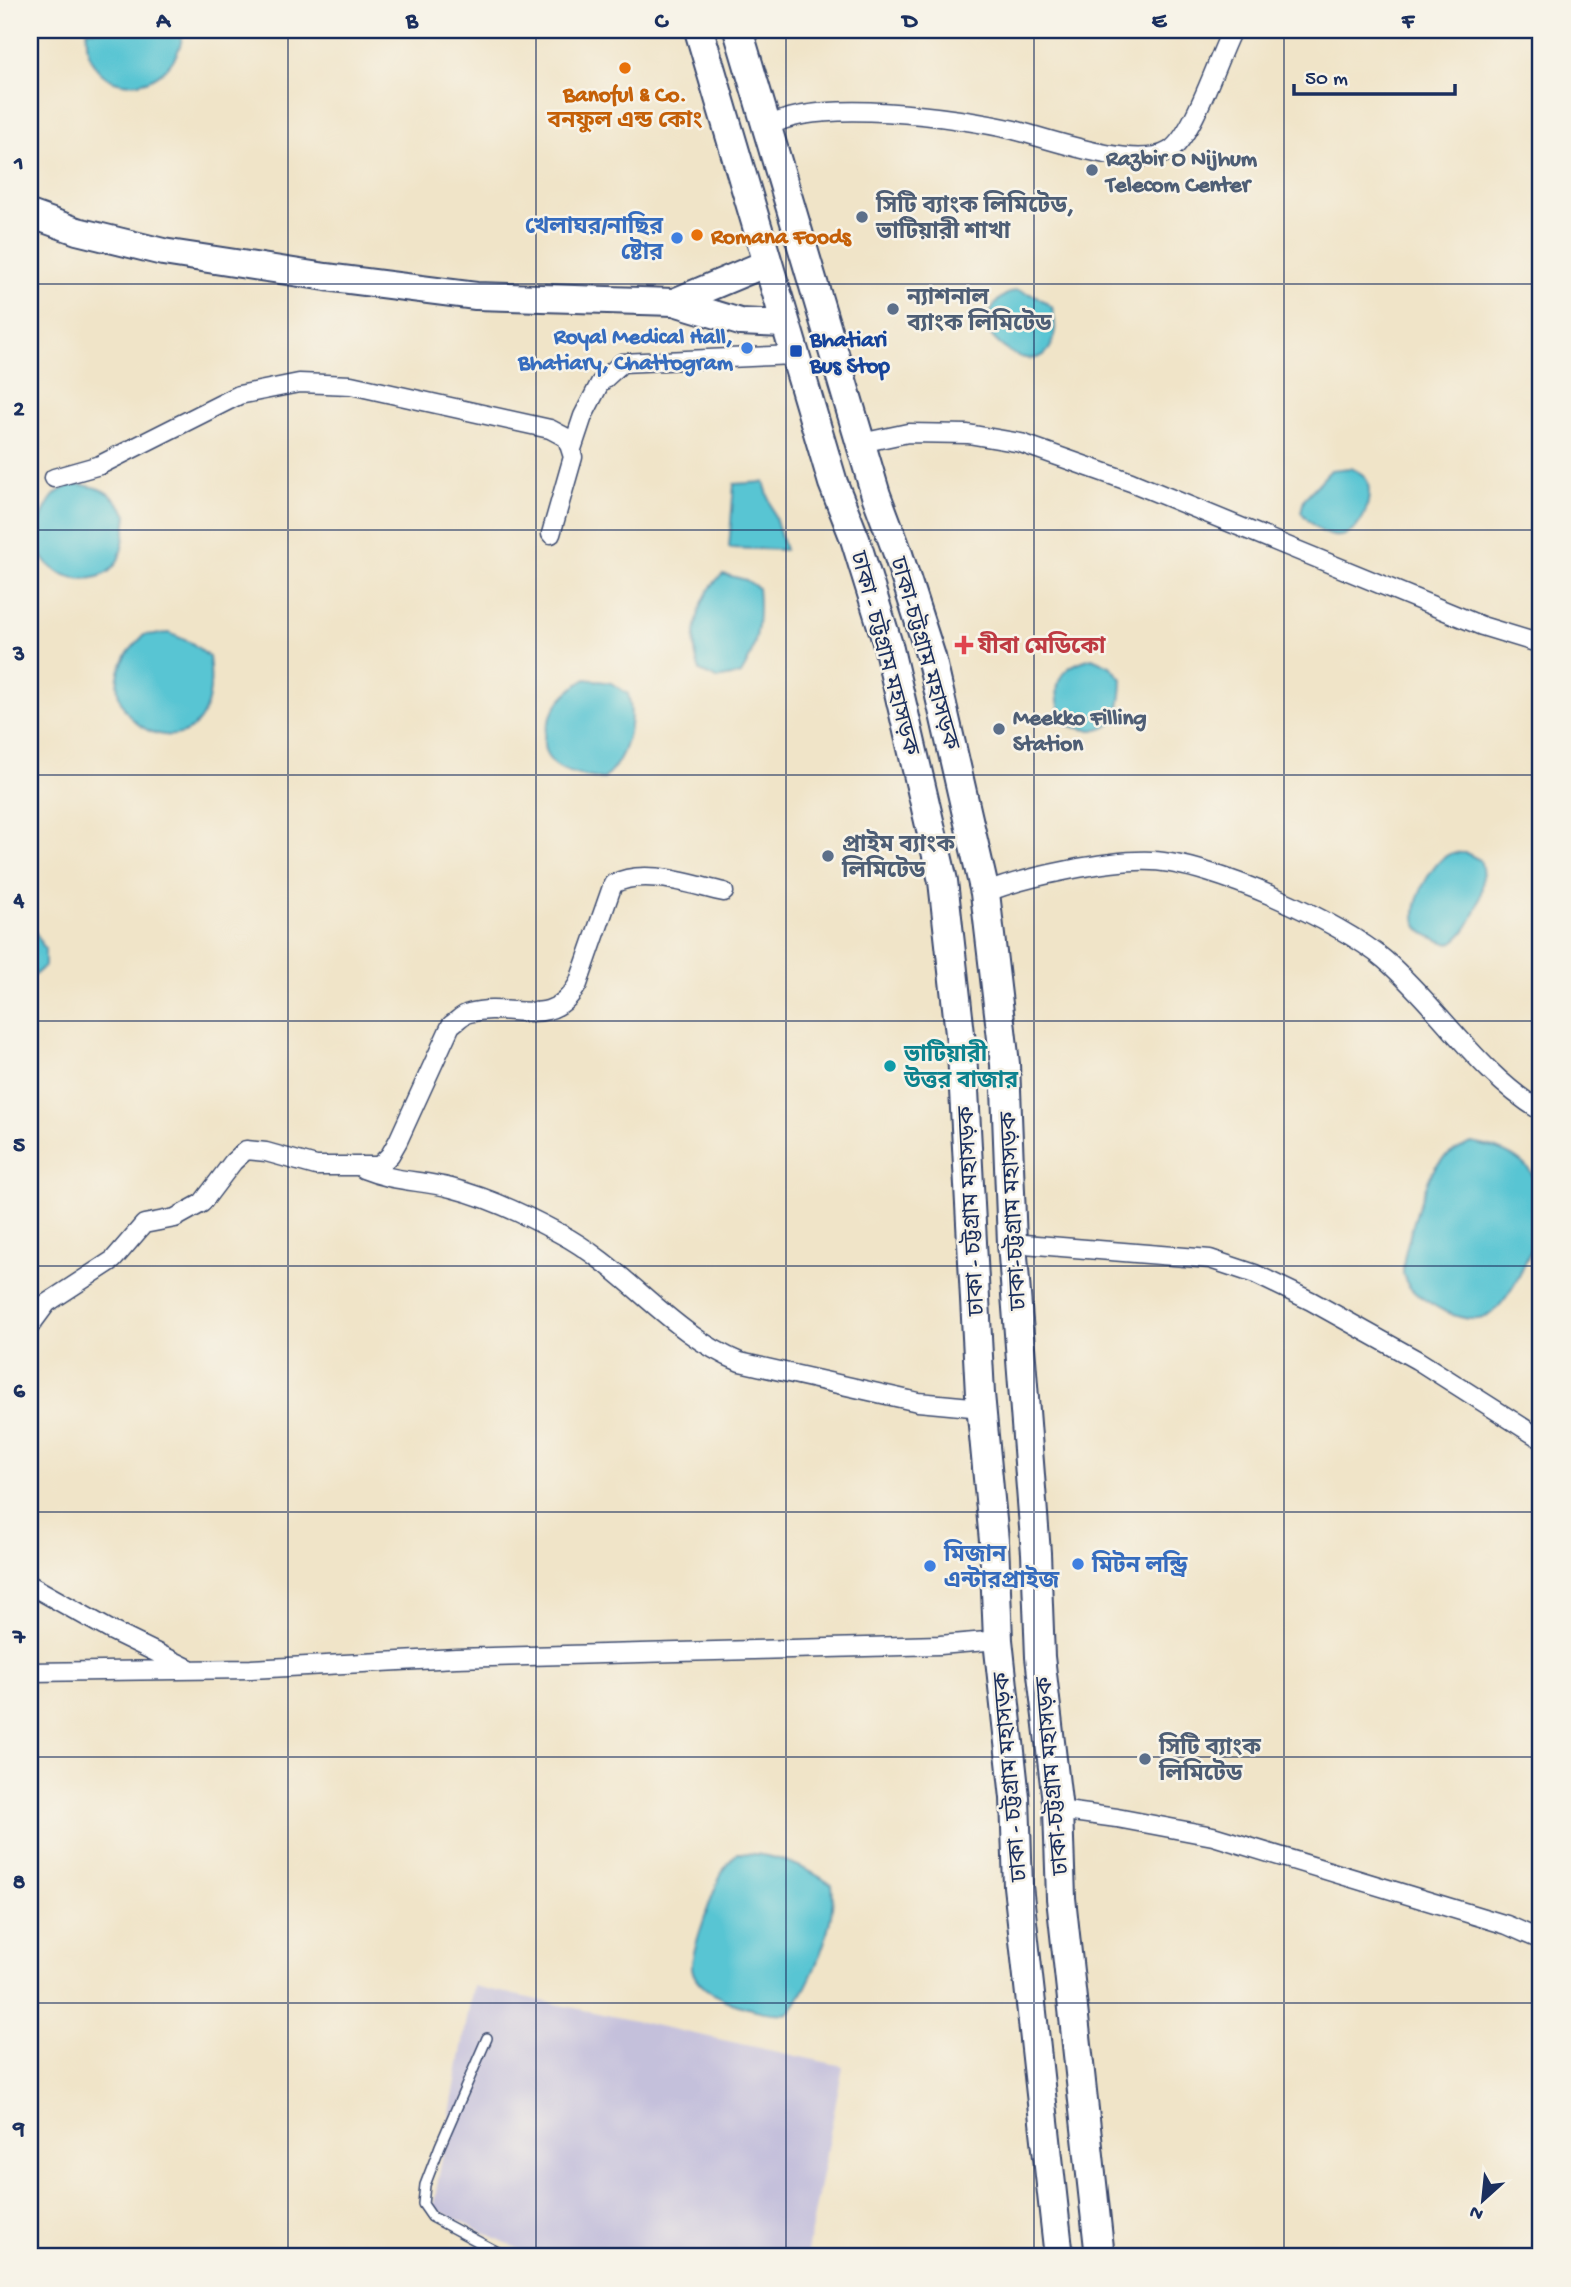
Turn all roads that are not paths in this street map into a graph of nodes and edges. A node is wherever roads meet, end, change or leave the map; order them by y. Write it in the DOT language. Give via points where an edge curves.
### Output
graph roads {
  1 [pos="699,30"];
  2 [pos="738,30"];
  3 [pos="1232,30"];
  4 [pos="768,127"];
  5 [pos="30,214"];
  6 [pos="767,263"];
  7 [pos="674,302"];
  8 [pos="785,324"];
  9 [pos="794,355"];
  10 [pos="861,443"];
  11 [pos="572,449"];
  12 [pos="54,478"];
  13 [pos="551,534"];
  14 [pos="1541,644"];
  15 [pos="724,892"];
  16 [pos="985,893"];
  17 [pos="1541,1111"];
  18 [pos="358,1167"];
  19 [pos="1012,1243"];
  20 [pos="30,1326"];
  21 [pos="982,1408"];
  22 [pos="1541,1439"];
  23 [pos="30,1585"];
  24 [pos="998,1640"];
  25 [pos="195,1671"];
  26 [pos="30,1672"];
  27 [pos="1058,1810"];
  28 [pos="1541,1940"];
  29 [pos="487,2038"];
  30 [pos="507,2257"];
  31 [pos="1059,2257"];
  32 [pos="1100,2257"];
  1 -- 6 [label="highway, ঢাকা - চট্টগ্রাম মহাসড়ক"];
  2 -- 4 [label="highway, ঢাকা-চট্টগ্রাম মহাসড়ক"];
  3 -- 4 [label="street" via="1192,120 1171,150 1159,155 1093,151 1010,129 878,111 812,114"];
  4 -- 10 [label="highway, ঢাকা-চট্টগ্রাম মহাসড়ক"];
  5 -- 7 [label="main road" via="163,252 327,277 476,296"];
  6 -- 7 [label="main road"];
  6 -- 8 [label="highway, ঢাকা - চট্টগ্রাম মহাসড়ক"];
  7 -- 8 [label="main road" via="740,322"];
  8 -- 9 [label="highway, ঢাকা - চট্টগ্রাম মহাসড়ক"];
  9 -- 11 [label="street" via="622,363 600,383"];
  9 -- 21 [label="highway, ঢাকা - চট্টগ্রাম মহাসড়ক" via="888,645 943,881 962,1052"];
  10 -- 14 [label="street" via="908,433 968,434 1021,443 1120,477 1482,626"];
  10 -- 16 [label="highway, ঢাকা-চট্টগ্রাম মহাসড়ক" via="931,657"];
  11 -- 12 [label="street" via="567,438 550,429 351,385 299,383 239,395 100,464"];
  11 -- 13 [label="street"];
  15 -- 18 [label="street" via="649,877 626,877 613,884 570,999 539,1012 467,1013 452,1025 390,1156 379,1166"];
  16 -- 17 [label="street" via="1013,881 1153,861 1241,884 1289,903 1382,958 1424,997 1489,1071"];
  16 -- 19 [label="highway, ঢাকা-চট্টগ্রাম মহাসড়ক" via="1005,1064"];
  18 -- 20 [label="street" via="316,1166 246,1150 202,1203 183,1215 144,1224 113,1260 47,1303"];
  18 -- 21 [label="street" via="389,1180 450,1188 559,1233 608,1266 687,1334 740,1362 906,1400"];
  19 -- 22 [label="street" via="1210,1259 1255,1274 1417,1360"];
  19 -- 27 [label="highway, ঢাকা-চট্টগ্রাম মহাসড়ক" via="1040,1657"];
  21 -- 24 [label="highway, ঢাকা - চট্টগ্রাম মহাসড়ক"];
  23 -- 25 [label="street"];
  24 -- 25 [label="street"];
  24 -- 31 [label="highway, ঢাকা - চট্টগ্রাম মহাসড়ক" via="1015,1798 1018,1886"];
  25 -- 26 [label="street"];
  27 -- 28 [label="street" via="1213,1836 1507,1925"];
  27 -- 32 [label="highway, ঢাকা-চট্টগ্রাম মহাসড়ক" via="1061,1898"];
  29 -- 30 [label="lane" via="440,2146 423,2204 432,2217"];
}
